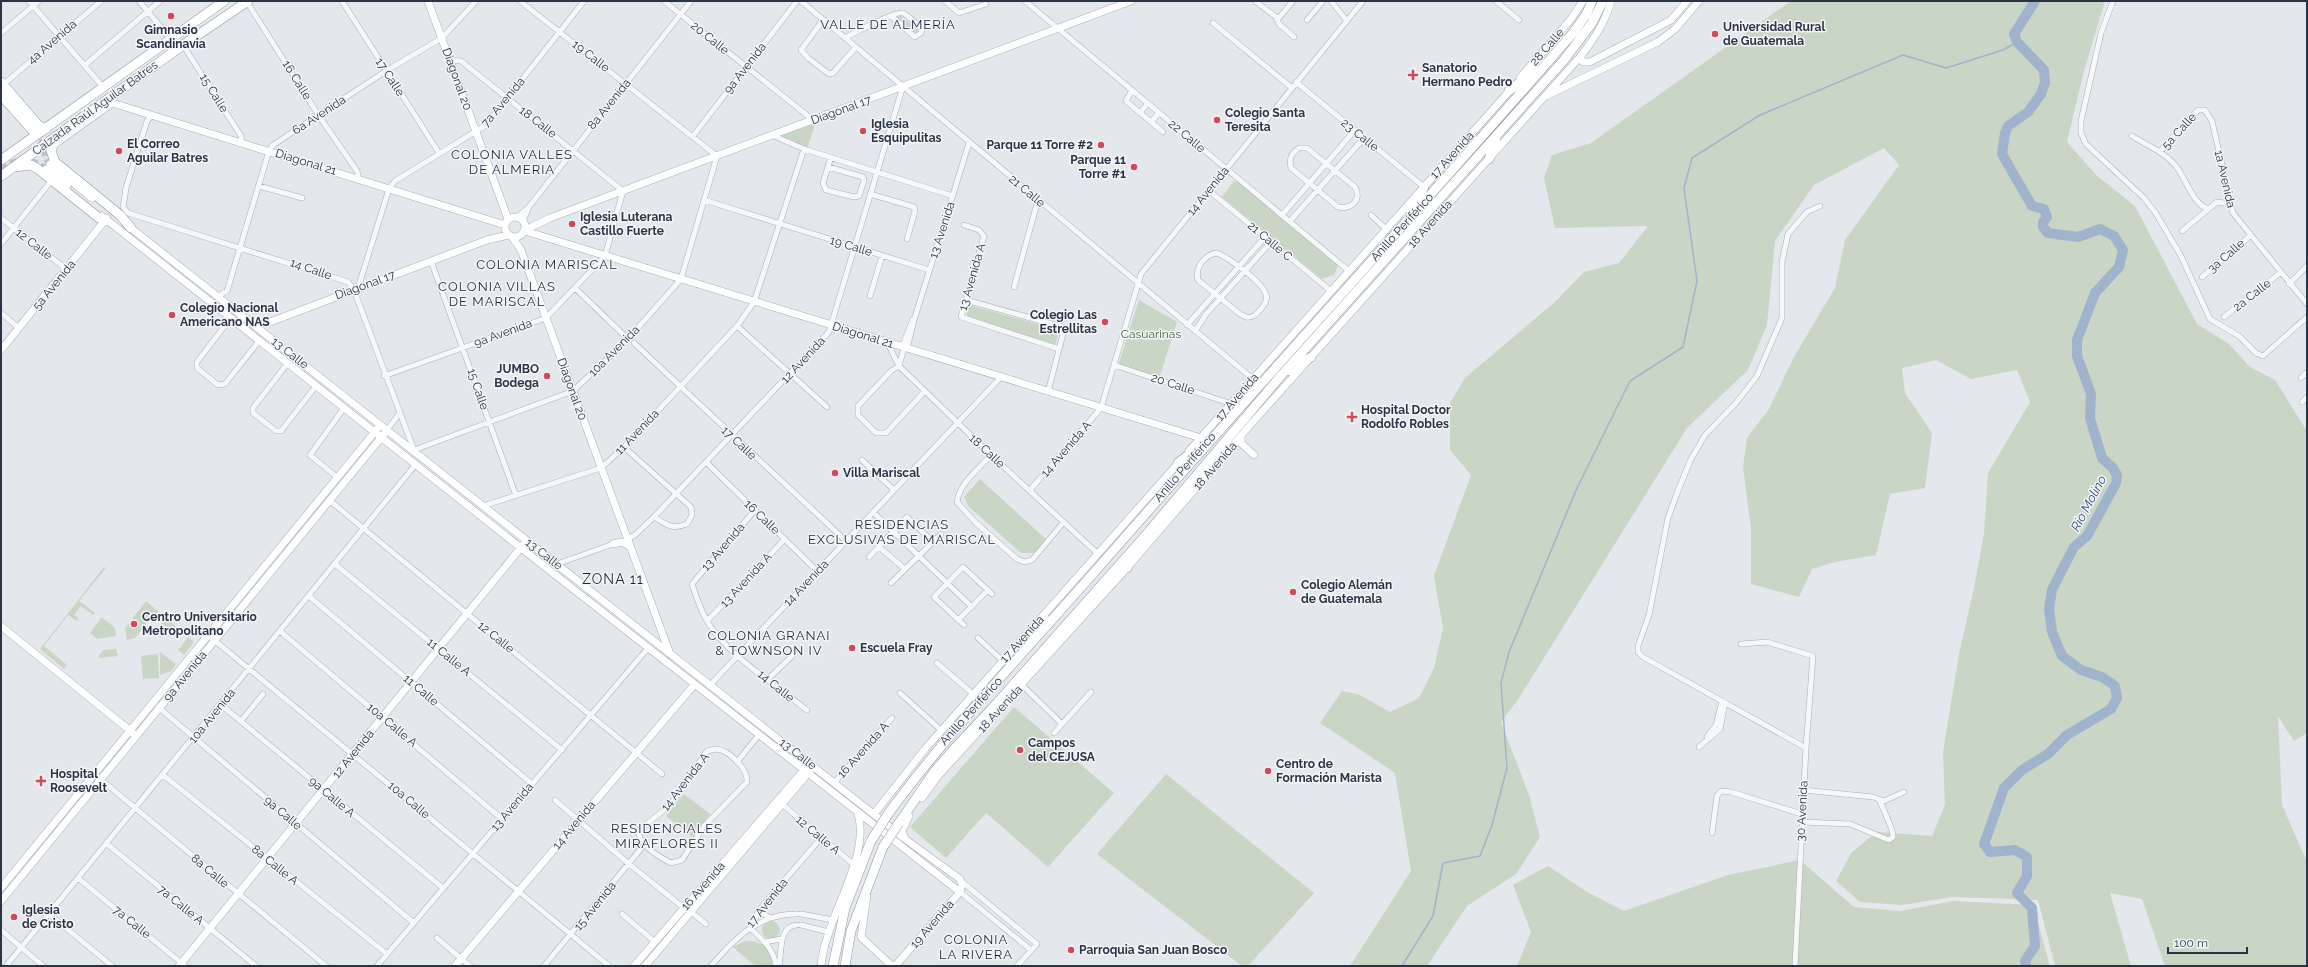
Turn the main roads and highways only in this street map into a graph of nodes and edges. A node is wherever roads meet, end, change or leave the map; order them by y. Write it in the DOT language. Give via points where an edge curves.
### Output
graph roads {
  1 [pos="224,1"];
  2 [pos="248,1"];
  3 [pos="1592,1"];
  4 [pos="1603,1"];
  5 [pos="1559,49"];
  6 [pos="2,85"];
  7 [pos="1509,91"];
  8 [pos="1,95"];
  9 [pos="1506,123"];
  10 [pos="44,131"];
  11 [pos="56,136"];
  12 [pos="1489,159"];
  13 [pos="1,160"];
  14 [pos="14,167"];
  15 [pos="1,176"];
  16 [pos="1424,187"];
  17 [pos="106,219"];
  18 [pos="1404,224"];
  19 [pos="131,228"];
  20 [pos="1311,357"];
  21 [pos="1279,378"];
  22 [pos="1213,435"];
  23 [pos="1178,464"];
  24 [pos="1145,536"];
  25 [pos="1127,568"];
  26 [pos="1044,616"];
  27 [pos="1026,649"];
  28 [pos="1024,682"];
  29 [pos="998,703"];
  30 [pos="832,966"];
  31 [pos="845,966"];
  1 -- 10 [label="highway, Calzada Raúl Aguilar Batres"];
  2 -- 11 [label="highway, Calzada Raúl Aguilar Batres" via="183,45 110,102"];
  3 -- 5 [label="highway, Anillo Periférico" via="1586,15"];
  4 -- 9 [label="highway, Anillo Periférico" via="1582,38"];
  5 -- 7 [label="highway"];
  5 -- 18 [label="highway, Anillo Periférico"];
  6 -- 10 [label="highway"];
  8 -- 10 [label="highway" via="33,131"];
  9 -- 12 [label="highway" via="1493,145"];
  9 -- 21 [label="highway, Anillo Periférico"];
  10 -- 13 [label="highway, Calzada Raúl Aguilar Batres"];
  11 -- 14 [label="highway, Calzada Raúl Aguilar Batres"];
  11 -- 19 [label="highway" via="51,148 55,162 122,213"];
  14 -- 15 [label="highway, Calzada Raúl Aguilar Batres"];
  14 -- 17 [label="highway" via="31,166 99,218"];
  16 -- 18 [label="highway"];
  18 -- 22 [label="highway, Anillo Periférico"];
  20 -- 21 [label="highway"];
  21 -- 24 [label="highway, Anillo Periférico"];
  22 -- 23 [label="highway"];
  22 -- 27 [label="highway, Anillo Periférico"];
  24 -- 25 [label="highway"];
  24 -- 29 [label="highway, Anillo Periférico"];
  26 -- 27 [label="highway"];
  27 -- 30 [label="highway, Anillo Periférico, bridge" via="943,742 888,814 871,841 845,908"];
  28 -- 29 [label="highway"];
  29 -- 31 [label="highway, Anillo Periférico, bridge" via="934,772 883,847 851,931"];
}
